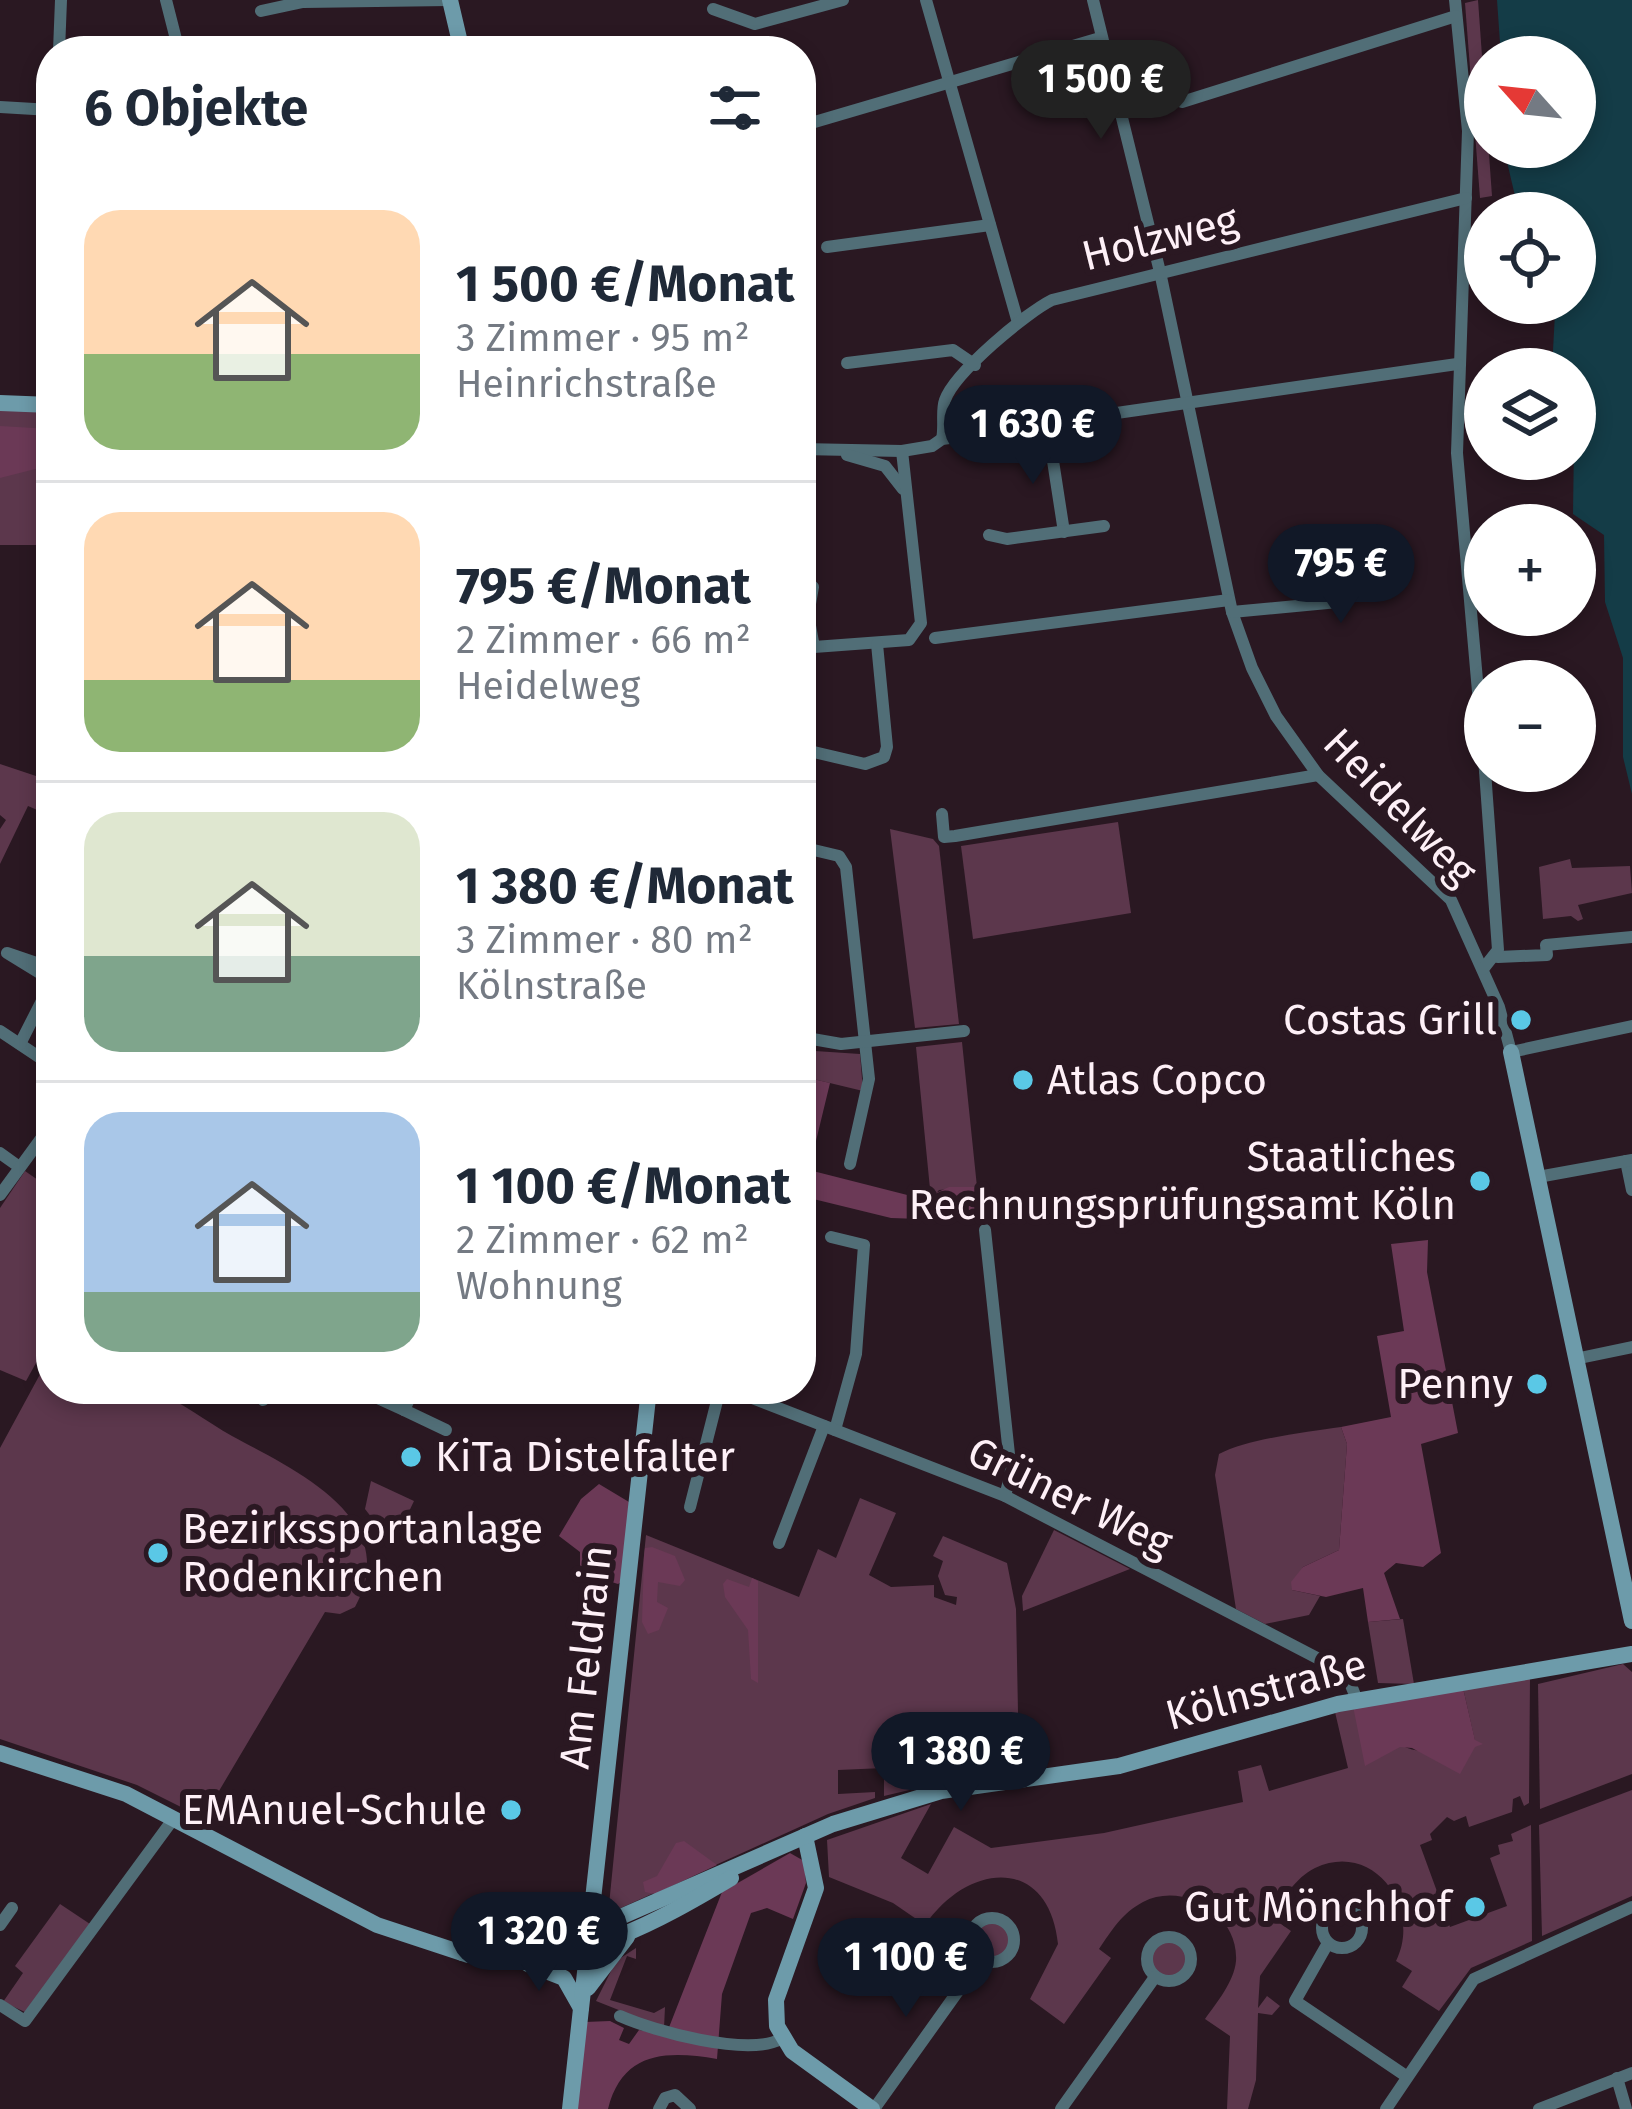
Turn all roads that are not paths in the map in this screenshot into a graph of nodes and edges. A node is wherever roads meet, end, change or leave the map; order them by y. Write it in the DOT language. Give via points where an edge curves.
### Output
graph roads {
  1 [pos="61,0"];
  2 [pos="166,0"];
  3 [pos="450,0"];
  4 [pos="843,0"];
  5 [pos="926,0"];
  6 [pos="1093,0"];
  7 [pos="1455,0"];
  8 [pos="291,1"];
  9 [pos="350,2"];
  10 [pos="713,8"];
  11 [pos="261,11"];
  12 [pos="1456,16"];
  13 [pos="59,36"];
  14 [pos="175,36"];
  15 [pos="458,36"];
  16 [pos="1100,38"];
  17 [pos="950,82"];
  18 [pos="1182,101"];
  19 [pos="0,107"];
  20 [pos="36,109"];
  21 [pos="816,122"];
  22 [pos="1466,192"];
  23 [pos="1464,198"];
  24 [pos="990,225"];
  25 [pos="1464,235"];
  26 [pos="827,247"];
  27 [pos="1160,272"];
  28 [pos="1017,320"];
  29 [pos="847,363"];
  30 [pos="1457,364"];
  31 [pos="975,365"];
  32 [pos="0,403"];
  33 [pos="36,404"];
  34 [pos="1188,404"];
  35 [pos="1049,436"];
  36 [pos="942,439"];
  37 [pos="816,449"];
  38 [pos="834,450"];
  39 [pos="902,451"];
  40 [pos="907,495"];
  41 [pos="1104,526"];
  42 [pos="1064,532"];
  43 [pos="1338,532"];
  44 [pos="988,535"];
  45 [pos="1231,606"];
  46 [pos="935,638"];
  47 [pos="877,644"];
  48 [pos="816,647"];
  49 [pos="1475,660"];
  50 [pos="816,752"];
  51 [pos="1318,775"];
  52 [pos="1486,792"];
  53 [pos="942,814"];
  54 [pos="816,853"];
  55 [pos="1632,937"];
  56 [pos="1498,957"];
  57 [pos="36,963"];
  58 [pos="1483,969"];
  59 [pos="36,971"];
  60 [pos="36,1012"];
  61 [pos="1632,1026"];
  62 [pos="0,1031"];
  63 [pos="964,1031"];
  64 [pos="816,1038"];
  65 [pos="864,1042"];
  66 [pos="20,1045"];
  67 [pos="1511,1052"];
  68 [pos="36,1055"];
  69 [pos="36,1144"];
  70 [pos="0,1153"];
  71 [pos="1629,1160"];
  72 [pos="850,1164"];
  73 [pos="18,1166"];
  74 [pos="1538,1177"];
  75 [pos="1632,1190"];
  76 [pos="0,1195"];
  77 [pos="986,1230"];
  78 [pos="831,1237"];
  79 [pos="1632,1347"];
  80 [pos="1575,1359"];
  81 [pos="389,1404"];
  82 [pos="407,1404"];
  83 [pos="647,1404"];
  84 [pos="720,1404"];
  85 [pos="765,1404"];
  86 [pos="404,1411"];
  87 [pos="830,1428"];
  88 [pos="446,1430"];
  89 [pos="1005,1496"];
  90 [pos="690,1507"];
  91 [pos="779,1543"];
  92 [pos="1632,1621"];
  93 [pos="1632,1654"];
  94 [pos="1357,1700"];
  95 [pos="0,1753"];
  96 [pos="174,1818"];
  97 [pos="805,1836"];
  98 [pos="783,1846"];
  99 [pos="1632,1906"];
  100 [pos="12,1908"];
  101 [pos="0,1925"];
  102 [pos="628,1936"];
  103 [pos="590,1940"];
  104 [pos="1328,1943"];
  105 [pos="461,1953"];
  106 [pos="981,1959"];
  107 [pos="516,1960"];
  108 [pos="1154,1976"];
  109 [pos="583,2001"];
  110 [pos="0,2005"];
  111 [pos="782,2039"];
  112 [pos="627,2041"];
  113 [pos="1632,2073"];
  114 [pos="1406,2076"];
  115 [pos="1617,2078"];
  116 [pos="570,2109"];
  117 [pos="658,2109"];
  118 [pos="690,2109"];
  119 [pos="873,2109"];
  120 [pos="1062,2109"];
  121 [pos="1386,2109"];
  122 [pos="1539,2109"];
  123 [pos="1626,2109"];
  1 -- 13 [label="street"];
  2 -- 14 [label="street"];
  3 -- 9 [label="street"];
  3 -- 15 [label="street"];
  4 -- 10 [label="street" via="754,25"];
  5 -- 17 [label="street"];
  6 -- 16 [label="street, Heidelweg"];
  7 -- 12 [label="street"];
  8 -- 9 [label="street"];
  8 -- 11 [label="street"];
  12 -- 18 [label="street"];
  12 -- 22 [label="street"];
  16 -- 17 [label="street"];
  16 -- 27 [label="street, Heidelweg"];
  17 -- 21 [label="street"];
  17 -- 24 [label="street"];
  19 -- 20 [label="street"];
  23 -- 27 [label="street, Holzweg"];
  24 -- 26 [label="street"];
  24 -- 28 [label="street"];
  25 -- 30 [label="street"];
  27 -- 28 [label="street, Holzweg" via="1052,300"];
  27 -- 34 [label="street, Heidelweg"];
  28 -- 31 [label="street, Holzweg"];
  29 -- 31 [label="street" via="953,350"];
  30 -- 34 [label="street"];
  30 -- 49 [label="street"];
  31 -- 36 [label="street, Holzweg" via="945,399"];
  32 -- 33 [label="street"];
  34 -- 35 [label="street" via="1082,418 1077,431"];
  34 -- 45 [label="street, Heidelweg"];
  35 -- 36 [label="street"];
  35 -- 42 [label="street"];
  36 -- 39 [label="street"];
  37 -- 38 [label="street"];
  38 -- 39 [label="street"];
  38 -- 40 [label="street" via="891,470"];
  39 -- 40 [label="street"];
  40 -- 47 [label="street" via="918,634"];
  41 -- 42 [label="street"];
  42 -- 44 [label="street"];
  43 -- 45 [label="street" via="1338,602"];
  45 -- 46 [label="street"];
  45 -- 51 [label="street, Heidelweg" via="1265,695"];
  47 -- 48 [label="street"];
  47 -- 50 [label="street" via="884,757 871,765"];
  51 -- 53 [label="street" via="944,837"];
  51 -- 58 [label="street, Heidelweg" via="1443,890"];
  52 -- 56 [label="street"];
  54 -- 65 [label="street" via="844,861"];
  55 -- 56 [label="street"];
  56 -- 58 [label="street"];
  57 -- 59 [label="street" via="7,953"];
  58 -- 67 [label="street, Heidelweg"];
  60 -- 66 [label="street"];
  61 -- 67 [label="street"];
  62 -- 66 [label="street"];
  63 -- 65 [label="street"];
  64 -- 65 [label="street"];
  65 -- 72 [label="street" via="867,1092"];
  66 -- 68 [label="street"];
  67 -- 74 [label="street"];
  69 -- 73 [label="street"];
  70 -- 73 [label="street"];
  71 -- 74 [label="street"];
  71 -- 75 [label="street"];
  73 -- 76 [label="street"];
  74 -- 80 [label="street"];
  77 -- 89 [label="street" via="1012,1473"];
  78 -- 87 [label="street" via="864,1245 856,1354"];
  79 -- 80 [label="street"];
  80 -- 92 [label="street"];
  81 -- 86 [label="street"];
  82 -- 86 [label="street"];
  83 -- 103 [label="street, Am Feldrain"];
  84 -- 90 [label="street"];
  85 -- 87 [label="street, Grüner Weg"];
  86 -- 88 [label="street"];
  87 -- 89 [label="street, Grüner Weg"];
  87 -- 91 [label="street"];
  89 -- 94 [label="street, Grüner Weg" via="1346,1673"];
  93 -- 94 [label="street, Kölnstraße"];
  94 -- 97 [label="street, Kölnstraße" via="1119,1766 955,1788"];
  95 -- 96 [label="street"];
  96 -- 105 [label="street" via="377,1925"];
  96 -- 110 [label="street" via="25,2021"];
  97 -- 98 [label="street, Kölnstraße"];
  97 -- 111 [label="street" via="816,1888 776,2000"];
  98 -- 102 [label="street, Kölnstraße"];
  98 -- 103 [label="street, Kölnstraße"];
  99 -- 114 [label="street" via="1474,1978"];
  100 -- 101 [label="street"];
  102 -- 103 [label="street, Kölnstraße"];
  102 -- 109 [label="street"];
  103 -- 105 [label="street"];
  103 -- 107 [label="street"];
  103 -- 109 [label="street, Am Feldrain"];
  104 -- 114 [label="street" via="1295,2001"];
  105 -- 107 [label="street"];
  106 -- 119 [label="street"];
  107 -- 109 [label="street" via="564,1978"];
  108 -- 120 [label="street"];
  109 -- 116 [label="street, Am Feldrain"];
  111 -- 112 [label="street" via="745,2047 626,2020"];
  111 -- 119 [label="street"];
  113 -- 115 [label="street"];
  114 -- 121 [label="street"];
  115 -- 122 [label="street"];
  115 -- 123 [label="street"];
  117 -- 118 [label="street" via="675,2095"];
}
